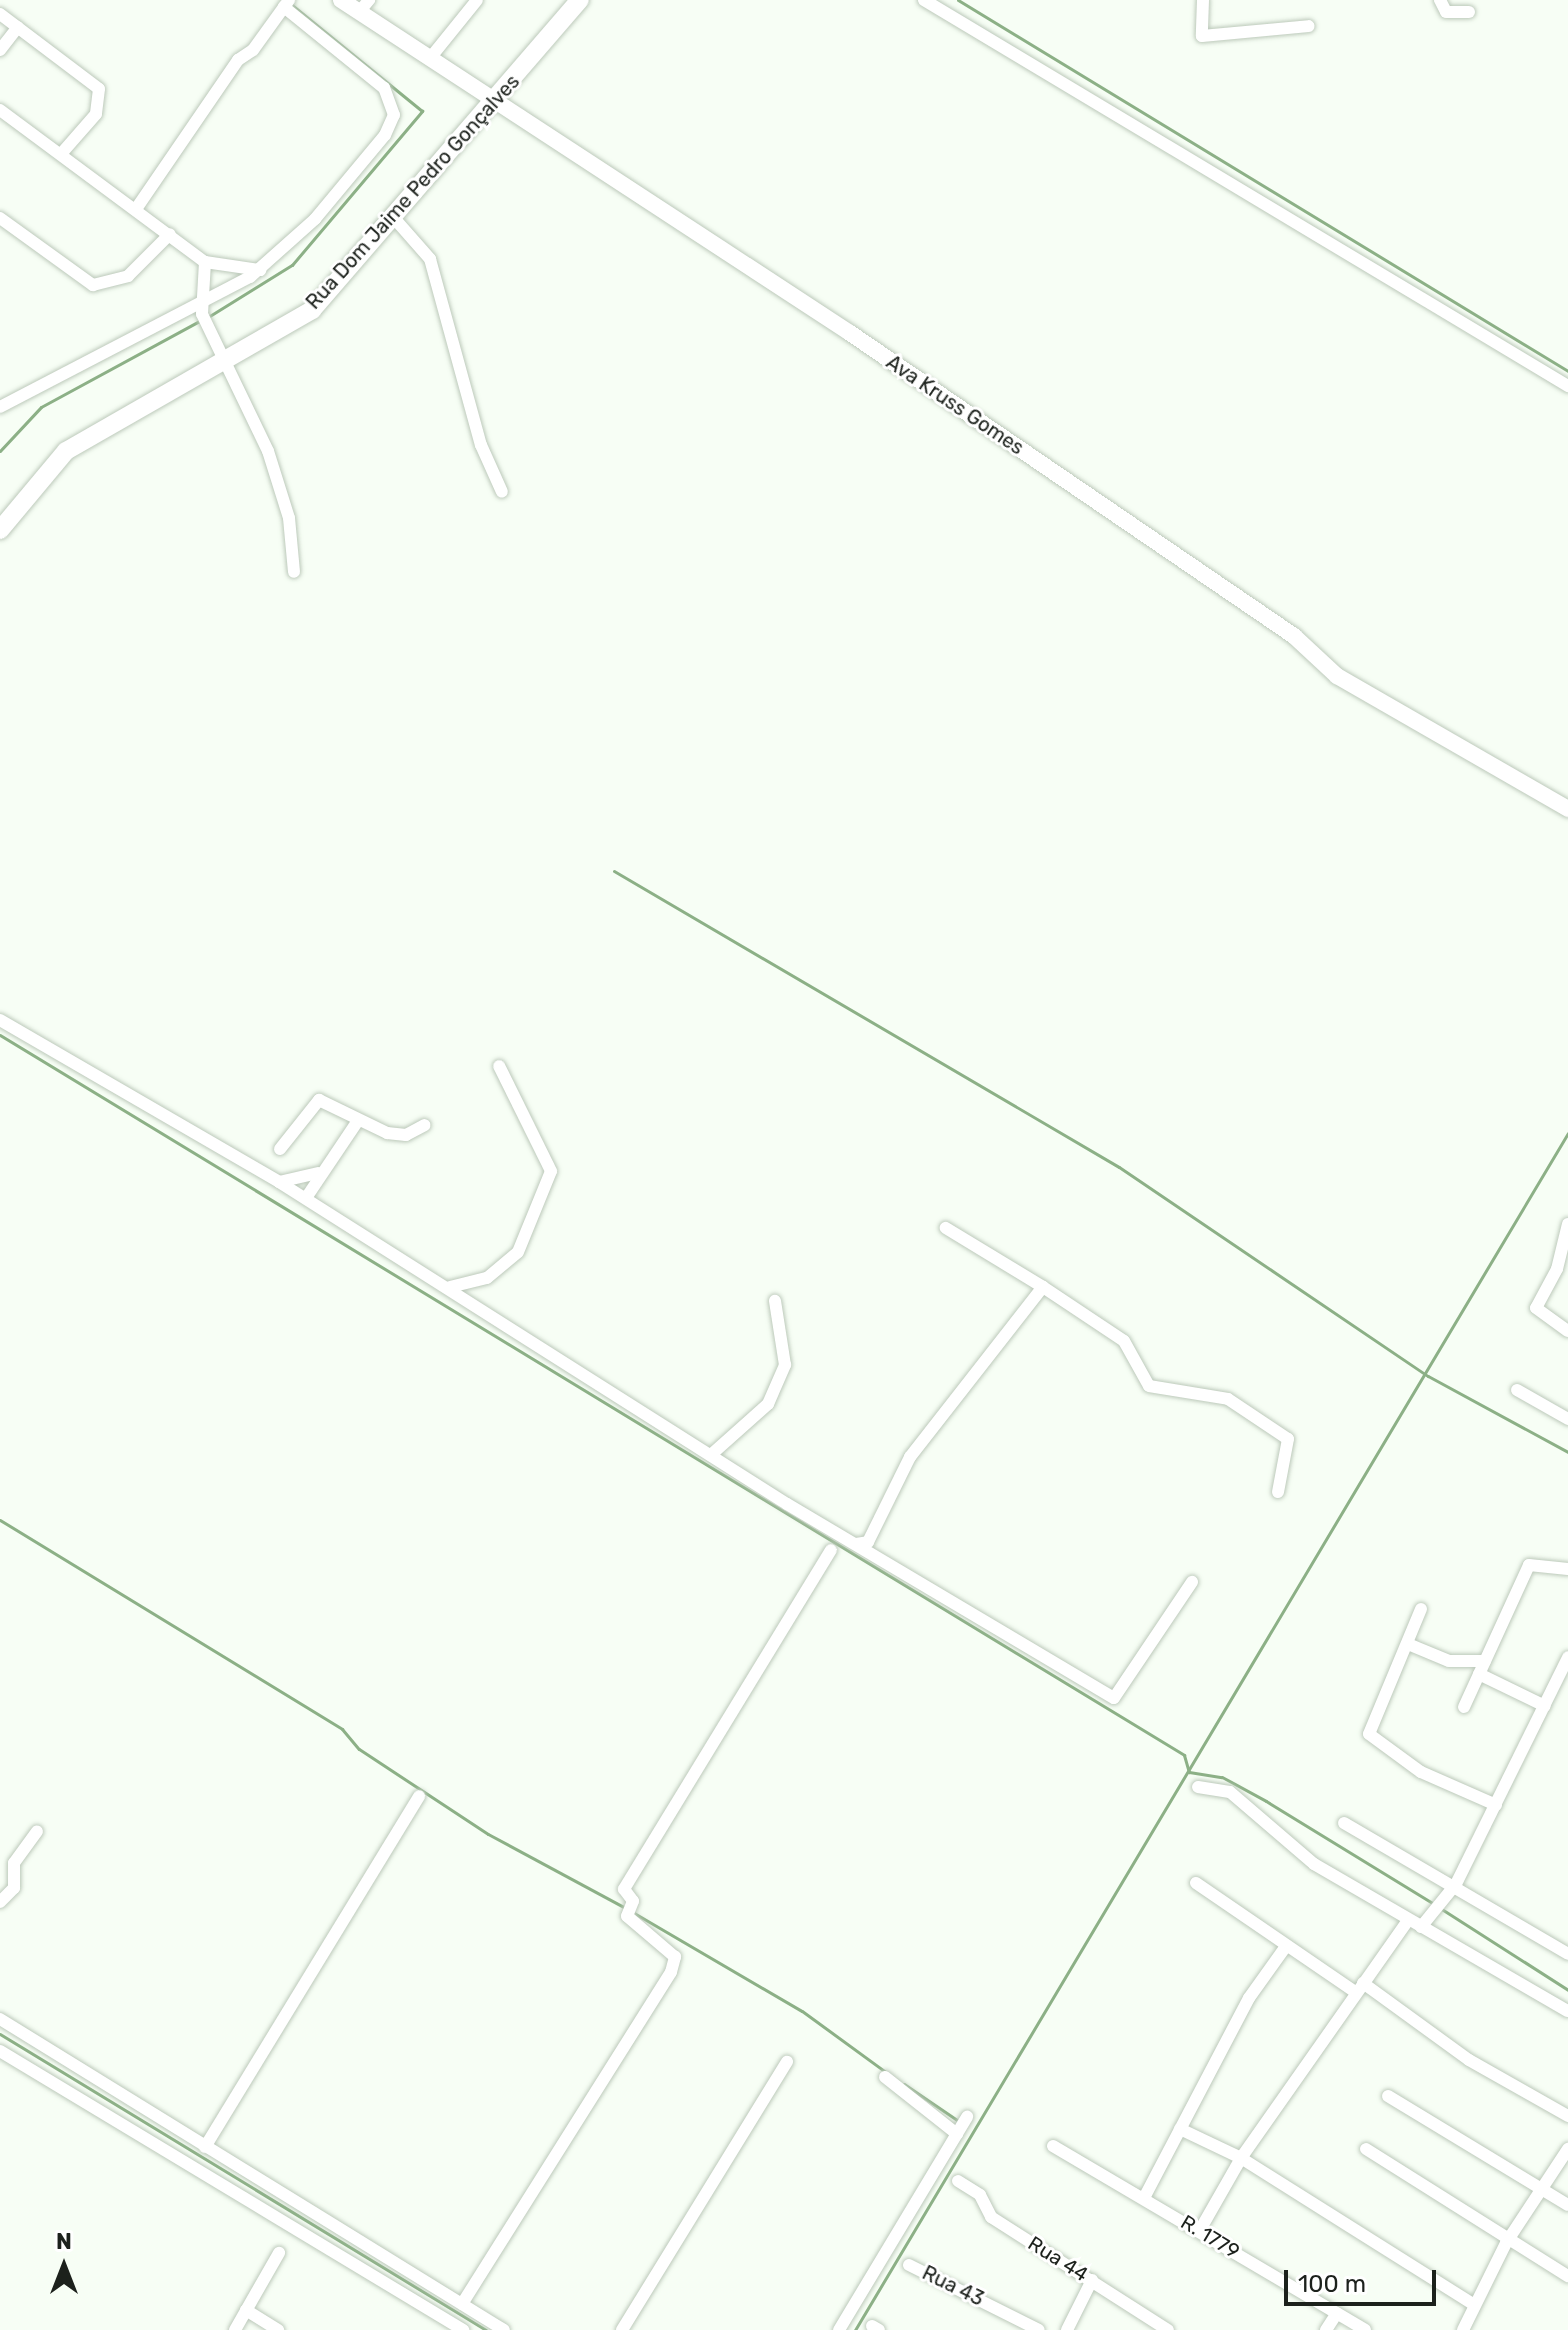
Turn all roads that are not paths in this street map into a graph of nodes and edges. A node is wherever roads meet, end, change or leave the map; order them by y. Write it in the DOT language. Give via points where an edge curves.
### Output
graph roads {
  1 [pos="341,0"];
  2 [pos="477,0"];
  3 [pos="580,0"];
  4 [pos="924,0"];
  5 [pos="1203,0"];
  6 [pos="1440,0"];
  7 [pos="286,4"];
  8 [pos="364,6"];
  9 [pos="1469,12"];
  10 [pos="0,14"];
  11 [pos="1309,26"];
  12 [pos="18,27"];
  13 [pos="0,50"];
  14 [pos="431,57"];
  15 [pos="497,99"];
  16 [pos="0,110"];
  17 [pos="61,154"];
  18 [pos="136,209"];
  19 [pos="0,218"];
  20 [pos="394,218"];
  21 [pos="170,234"];
  22 [pos="205,262"];
  23 [pos="260,270"];
  24 [pos="202,309"];
  25 [pos="226,362"];
  26 [pos="1568,386"];
  27 [pos="0,407"];
  28 [pos="502,492"];
  29 [pos="0,530"];
  30 [pos="294,572"];
  31 [pos="1568,809"];
  32 [pos="0,1020"];
  33 [pos="499,1066"];
  34 [pos="357,1122"];
  35 [pos="425,1125"];
  36 [pos="280,1149"];
  37 [pos="322,1173"];
  38 [pos="279,1182"];
  39 [pos="306,1198"];
  40 [pos="1568,1224"];
  41 [pos="946,1228"];
  42 [pos="450,1287"];
  43 [pos="1043,1287"];
  44 [pos="775,1301"];
  45 [pos="1568,1331"];
  46 [pos="1517,1390"];
  47 [pos="1568,1419"];
  48 [pos="713,1453"];
  49 [pos="1278,1492"];
  50 [pos="856,1544"];
  51 [pos="831,1550"];
  52 [pos="1568,1569"];
  53 [pos="1192,1582"];
  54 [pos="1421,1609"];
  55 [pos="1408,1644"];
  56 [pos="1568,1657"];
  57 [pos="1485,1661"];
  58 [pos="1479,1674"];
  59 [pos="1545,1706"];
  60 [pos="1464,1707"];
  61 [pos="1198,1787"];
  62 [pos="419,1796"];
  63 [pos="1496,1805"];
  64 [pos="1344,1823"];
  65 [pos="37,1831"];
  66 [pos="1196,1883"];
  67 [pos="1456,1884"];
  68 [pos="0,1902"];
  69 [pos="1408,1920"];
  70 [pos="1421,1927"];
  71 [pos="1284,1949"];
  72 [pos="1568,1954"];
  73 [pos="1358,1987"];
  74 [pos="1568,2011"];
  75 [pos="0,2019"];
  76 [pos="0,2051"];
  77 [pos="787,2062"];
  78 [pos="885,2077"];
  79 [pos="1388,2096"];
  80 [pos="1568,2116"];
  81 [pos="1180,2129"];
  82 [pos="1053,2146"];
  83 [pos="205,2147"];
  84 [pos="1366,2149"];
  85 [pos="1568,2149"];
  86 [pos="1241,2158"];
  87 [pos="958,2181"];
  88 [pos="1541,2191"];
  89 [pos="1144,2198"];
  90 [pos="1568,2205"];
  91 [pos="1200,2230"];
  92 [pos="1506,2243"];
  93 [pos="279,2253"];
  94 [pos="909,2265"];
  95 [pos="1568,2276"];
  96 [pos="1092,2280"];
  97 [pos="462,2304"];
  98 [pos="1474,2305"];
  99 [pos="246,2310"];
  100 [pos="1337,2313"];
  101 [pos="235,2330"];
  102 [pos="278,2330"];
  103 [pos="463,2330"];
  104 [pos="504,2330"];
  105 [pos="622,2330"];
  106 [pos="839,2330"];
  107 [pos="1039,2330"];
  108 [pos="1067,2330"];
  109 [pos="1168,2330"];
  110 [pos="1326,2330"];
  111 [pos="1365,2330"];
  112 [pos="1463,2330"];
  1 -- 8 [label="street, Ava Kruss Gomes"];
  2 -- 14 [label="street"];
  3 -- 15 [label="main road, Rua Dom Jaime Pedro Gonçalves"];
  4 -- 26 [label="street"];
  5 -- 11 [label="street" via="1202,36"];
  6 -- 9 [label="street" via="1446,12"];
  7 -- 18 [label="street" via="235,63"];
  7 -- 23 [label="street" via="366,67 394,115 352,179"];
  8 -- 14 [label="street, Ava Kruss Gomes"];
  10 -- 12 [label="street"];
  12 -- 13 [label="street"];
  12 -- 17 [label="street" via="99,89 96,114"];
  14 -- 15 [label="street, Ava Kruss Gomes"];
  15 -- 20 [label="main road, Rua Dom Jaime Pedro Gonçalves"];
  15 -- 31 [label="street, Ava Kruss Gomes" via="1294,636 1337,676"];
  16 -- 17 [label="street"];
  17 -- 18 [label="street"];
  18 -- 21 [label="street"];
  19 -- 21 [label="street" via="93,285 128,276"];
  20 -- 25 [label="main road, Rua Dom Jaime Pedro Gonçalves" via="312,310"];
  20 -- 28 [label="street" via="427,250 481,445"];
  21 -- 22 [label="street"];
  22 -- 23 [label="street"];
  22 -- 24 [label="street"];
  23 -- 24 [label="street"];
  24 -- 25 [label="street"];
  24 -- 27 [label="street" via="124,337"];
  25 -- 29 [label="main road, Rua Dom Jaime Pedro Gonçalves" via="66,451"];
  25 -- 30 [label="street" via="276,475"];
  32 -- 38 [label="street"];
  33 -- 42 [label="street" via="551,1171 518,1252 487,1278"];
  34 -- 35 [label="street" via="398,1135"];
  34 -- 36 [label="street" via="319,1100"];
  34 -- 37 [label="street"];
  37 -- 38 [label="street"];
  37 -- 39 [label="street"];
  38 -- 39 [label="street"];
  39 -- 42 [label="street"];
  40 -- 45 [label="street" via="1557,1269 1536,1308"];
  41 -- 43 [label="street"];
  42 -- 48 [label="street" via="478,1313"];
  43 -- 49 [label="street" via="1124,1341 1149,1386 1228,1399 1288,1439"];
  43 -- 50 [label="street" via="910,1457 868,1542"];
  44 -- 48 [label="street" via="785,1365 768,1404"];
  46 -- 47 [label="street"];
  48 -- 50 [label="street"];
  50 -- 53 [label="street" via="1114,1698"];
  51 -- 97 [label="street" via="624,1889 633,1901 627,1916 675,1957 671,1972"];
  52 -- 57 [label="street" via="1529,1565"];
  54 -- 55 [label="street"];
  55 -- 57 [label="street" via="1449,1661"];
  55 -- 63 [label="street" via="1369,1734 1421,1772"];
  56 -- 59 [label="street"];
  57 -- 58 [label="street"];
  58 -- 59 [label="street"];
  58 -- 60 [label="street"];
  59 -- 63 [label="street"];
  61 -- 69 [label="street" via="1230,1792 1299,1853"];
  62 -- 83 [label="street"];
  63 -- 67 [label="street"];
  64 -- 67 [label="street"];
  65 -- 68 [label="street" via="14,1863 14,1888"];
  66 -- 71 [label="street"];
  67 -- 70 [label="street"];
  67 -- 72 [label="street"];
  69 -- 70 [label="street"];
  69 -- 73 [label="street"];
  70 -- 74 [label="street"];
  71 -- 73 [label="street"];
  71 -- 81 [label="street" via="1249,1998"];
  73 -- 80 [label="street" via="1469,2060"];
  73 -- 86 [label="street"];
  75 -- 83 [label="street"];
  76 -- 103 [label="street"];
  77 -- 105 [label="street"];
  78 -- 106 [label="street" via="962,2127"];
  79 -- 88 [label="street"];
  81 -- 86 [label="street"];
  81 -- 89 [label="street"];
  82 -- 89 [label="street, R. 1779"];
  83 -- 97 [label="street"];
  84 -- 92 [label="street"];
  85 -- 88 [label="street"];
  86 -- 91 [label="street"];
  86 -- 98 [label="street"];
  87 -- 96 [label="street, Rua 44" via="980,2195 991,2217"];
  88 -- 90 [label="street"];
  88 -- 92 [label="street"];
  89 -- 91 [label="street, R. 1779"];
  91 -- 100 [label="street, R. 1779"];
  92 -- 95 [label="street"];
  92 -- 98 [label="street"];
  93 -- 99 [label="street"];
  94 -- 107 [label="street, Rua 43"];
  96 -- 108 [label="street"];
  96 -- 109 [label="street, Rua 44"];
  97 -- 104 [label="street"];
  98 -- 112 [label="street"];
  99 -- 101 [label="street"];
  99 -- 102 [label="street"];
  100 -- 110 [label="street"];
  100 -- 111 [label="street, R. 1779"];
}
